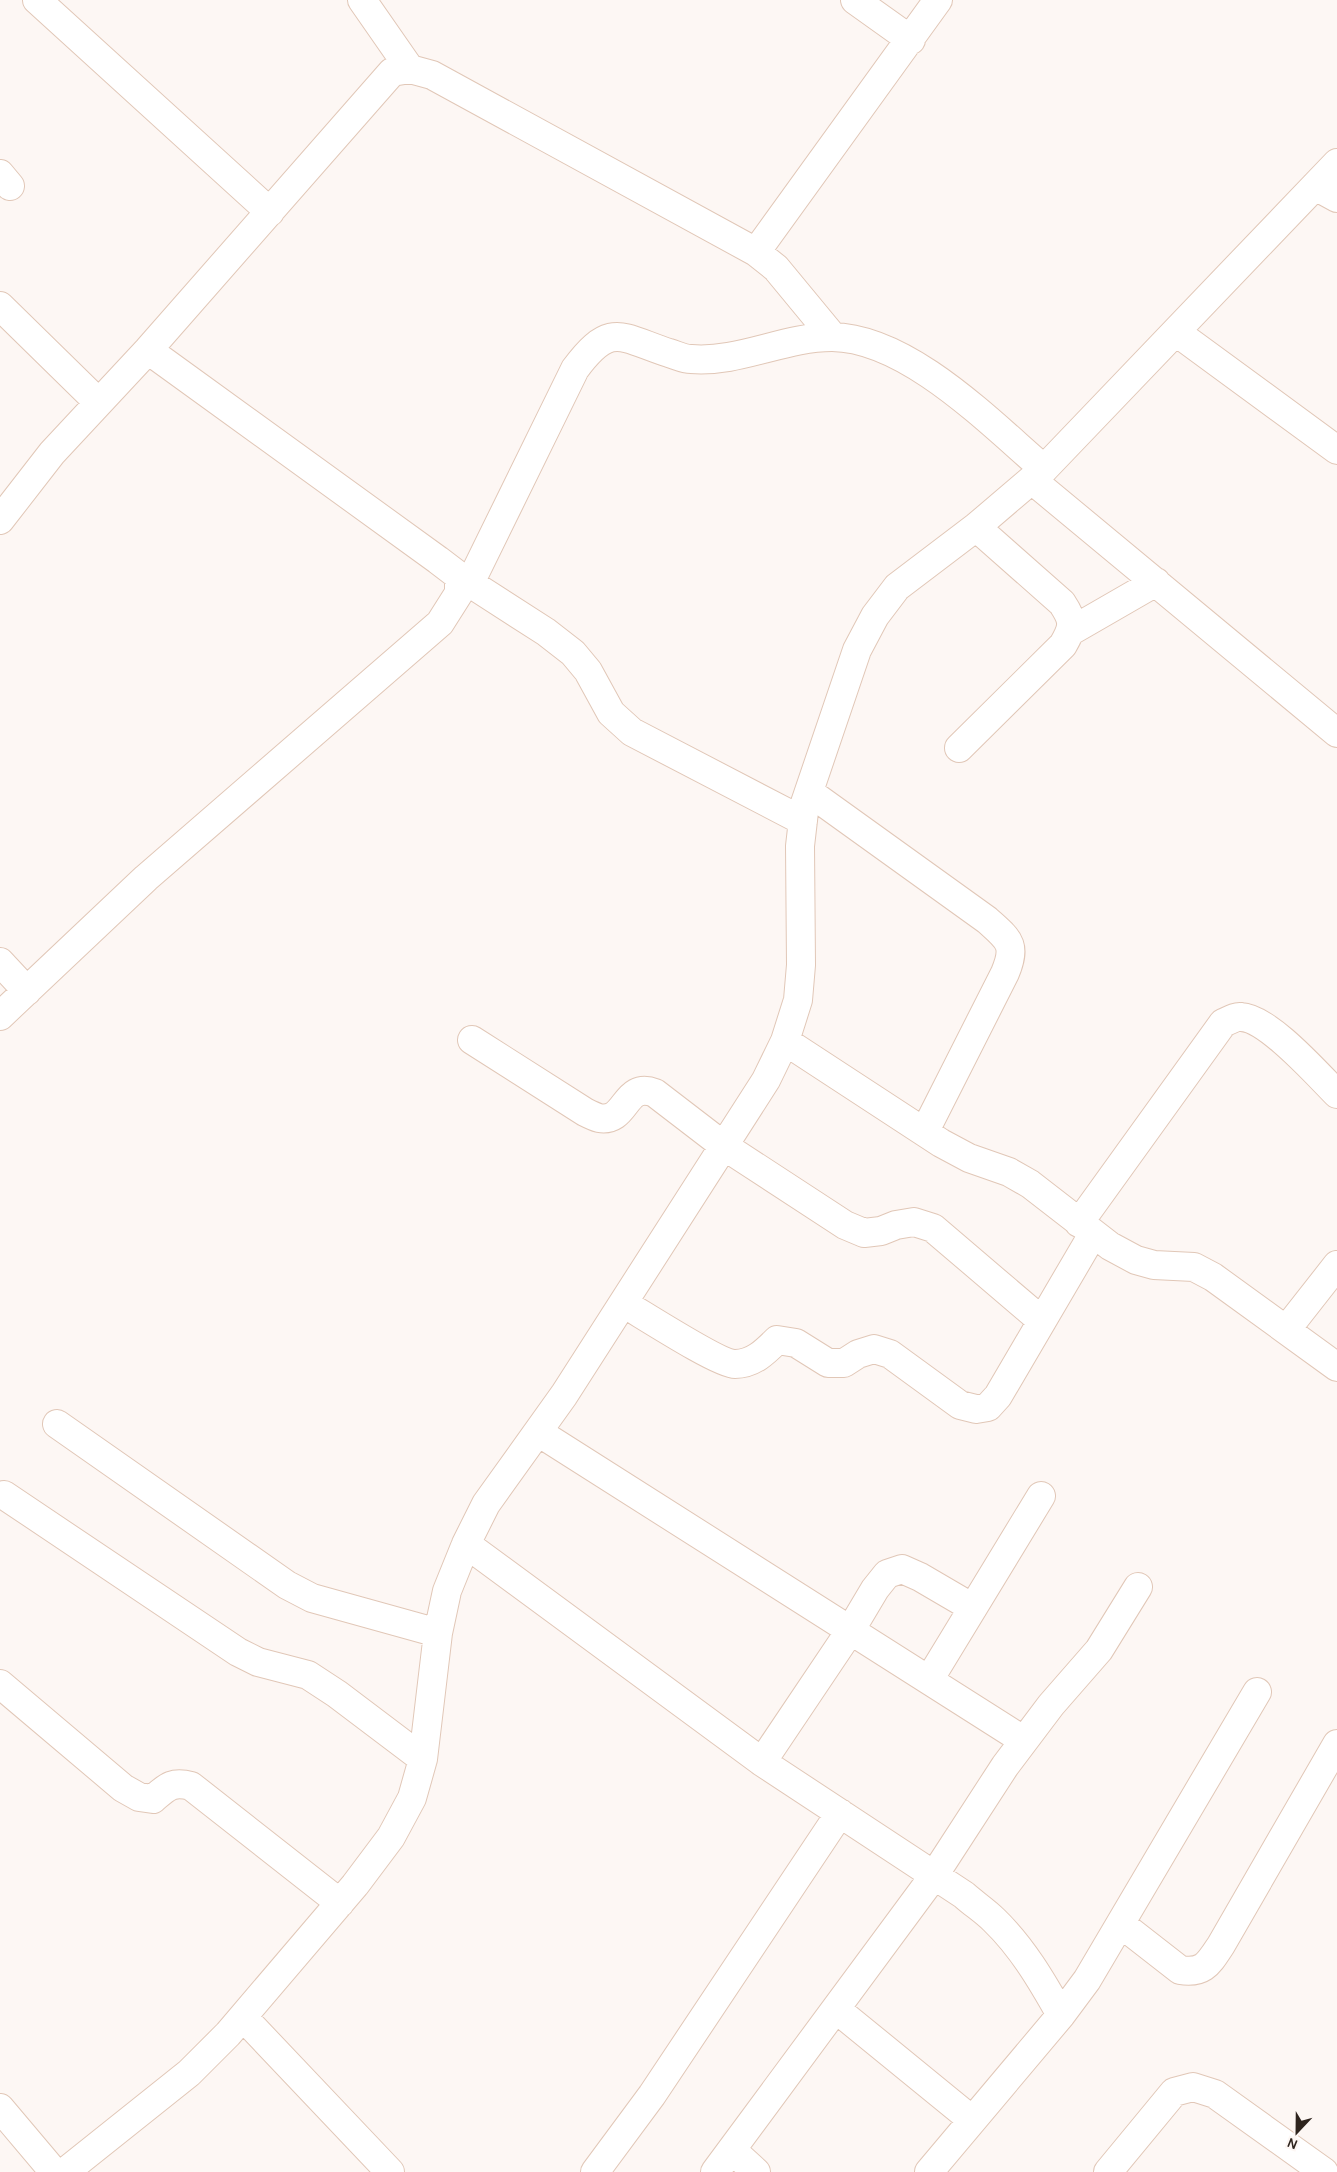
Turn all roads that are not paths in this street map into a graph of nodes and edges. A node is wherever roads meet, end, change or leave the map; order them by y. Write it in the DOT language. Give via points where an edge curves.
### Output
graph roads {
  1 [pos="37,0"];
  2 [pos="362,0"];
  3 [pos="855,0"];
  4 [pos="938,0"];
  5 [pos="911,40"];
  6 [pos="410,69"];
  7 [pos="1337,163"];
  8 [pos="1326,192"];
  9 [pos="270,212"];
  10 [pos="756,252"];
  11 [pos="0,306"];
  12 [pos="1176,332"];
  13 [pos="833,337"];
  14 [pos="148,350"];
  15 [pos="98,402"];
  16 [pos="1337,450"];
  17 [pos="1038,474"];
  18 [pos="0,520"];
  19 [pos="976,527"];
  20 [pos="464,580"];
  21 [pos="1156,582"];
  22 [pos="1071,631"];
  23 [pos="1337,733"];
  24 [pos="959,748"];
  25 [pos="809,792"];
  26 [pos="803,821"];
  27 [pos="0,962"];
  28 [pos="28,991"];
  29 [pos="0,1016"];
  30 [pos="472,1040"];
  31 [pos="785,1041"];
  32 [pos="1337,1094"];
  33 [pos="925,1131"];
  34 [pos="724,1146"];
  35 [pos="1086,1228"];
  36 [pos="1337,1265"];
  37 [pos="623,1303"];
  38 [pos="1042,1321"];
  39 [pos="1286,1330"];
  40 [pos="1337,1367"];
  41 [pos="57,1424"];
  42 [pos="538,1432"];
  43 [pos="4,1495"];
  44 [pos="1041,1496"];
  45 [pos="466,1544"];
  46 [pos="1138,1588"];
  47 [pos="973,1608"];
  48 [pos="850,1630"];
  49 [pos="438,1633"];
  50 [pos="928,1680"];
  51 [pos="0,1684"];
  52 [pos="1256,1692"];
  53 [pos="1023,1740"];
  54 [pos="1337,1744"];
  55 [pos="422,1759"];
  56 [pos="762,1762"];
  57 [pos="840,1813"];
  58 [pos="934,1877"];
  59 [pos="340,1903"];
  60 [pos="1121,1924"];
  61 [pos="836,2009"];
  62 [pos="1062,2015"];
  63 [pos="243,2017"];
  64 [pos="0,2108"];
  65 [pos="972,2120"];
  66 [pos="732,2150"];
  67 [pos="54,2172"];
  68 [pos="65,2172"];
  69 [pos="390,2172"];
  70 [pos="595,2172"];
  71 [pos="715,2172"];
  72 [pos="756,2172"];
  73 [pos="929,2172"];
  74 [pos="1108,2172"];
  75 [pos="1324,2172"];
  1 -- 9 [label="street"];
  2 -- 6 [label="street"];
  3 -- 5 [label="street"];
  4 -- 5 [label="street"];
  5 -- 10 [label="street"];
  6 -- 9 [label="street" via="392,72 376,88"];
  6 -- 10 [label="street" via="432,74"];
  7 -- 8 [label="street"];
  8 -- 12 [label="street"];
  9 -- 14 [label="street"];
  10 -- 13 [label="street" via="776,268"];
  11 -- 15 [label="street"];
  12 -- 16 [label="street"];
  12 -- 17 [label="street"];
  13 -- 17 [label="street" via="895,352 926,371"];
  13 -- 20 [label="street" via="717,359 688,359 628,338 608,337 590,350 575,369"];
  14 -- 15 [label="street"];
  14 -- 20 [label="street"];
  15 -- 18 [label="street" via="52,453"];
  17 -- 19 [label="street"];
  17 -- 21 [label="street"];
  19 -- 22 [label="street" via="1062,603 1071,617"];
  19 -- 25 [label="street" via="897,587 875,616 856,650"];
  20 -- 26 [label="street" via="573,653 588,670 611,713 632,732"];
  20 -- 28 [label="street" via="440,623 146,878"];
  21 -- 22 [label="street"];
  21 -- 23 [label="street"];
  22 -- 24 [label="street" via="1063,645"];
  25 -- 26 [label="street"];
  25 -- 33 [label="street" via="1008,938 1012,956 1005,973"];
  26 -- 31 [label="street" via="800,846 801,966 798,1000"];
  27 -- 28 [label="street"];
  28 -- 29 [label="street"];
  30 -- 34 [label="street" via="599,1118 610,1118 632,1095 646,1090 655,1093"];
  31 -- 33 [label="street"];
  31 -- 34 [label="street" via="766,1080"];
  32 -- 35 [label="street" via="1273,1032 1255,1020 1240,1016 1223,1023"];
  33 -- 35 [label="street" via="969,1158 1009,1172 1030,1184"];
  34 -- 37 [label="street"];
  34 -- 38 [label="street" via="845,1225 864,1232 881,1232 914,1222 932,1228"];
  35 -- 38 [label="street"];
  35 -- 39 [label="street" via="1136,1260 1154,1265 1194,1267"];
  36 -- 39 [label="street"];
  37 -- 38 [label="street" via="733,1365 752,1362 777,1340 796,1343 828,1363 844,1363 874,1349 890,1354 960,1405 976,1408 988,1407 998,1396"];
  37 -- 42 [label="street"];
  39 -- 40 [label="street"];
  41 -- 49 [label="street" via="287,1585 312,1598"];
  42 -- 45 [label="street" via="486,1504"];
  42 -- 48 [label="street"];
  43 -- 55 [label="street" via="238,1652 258,1662 308,1675"];
  44 -- 47 [label="street"];
  45 -- 49 [label="street" via="447,1591"];
  45 -- 56 [label="street"];
  46 -- 53 [label="street" via="1099,1650"];
  47 -- 48 [label="street" via="902,1569 888,1574 875,1588"];
  47 -- 50 [label="street"];
  48 -- 50 [label="street"];
  48 -- 56 [label="street"];
  49 -- 55 [label="street"];
  50 -- 53 [label="street"];
  51 -- 59 [label="street" via="123,1788 139,1797 153,1799 166,1787 178,1783 191,1786"];
  52 -- 60 [label="street"];
  53 -- 58 [label="street"];
  54 -- 60 [label="street" via="1222,1945 1206,1966 1191,1972 1180,1970"];
  55 -- 59 [label="street" via="412,1798 391,1837"];
  56 -- 57 [label="street"];
  57 -- 58 [label="street"];
  57 -- 70 [label="street" via="652,2095"];
  58 -- 61 [label="street"];
  58 -- 62 [label="street" via="994,1920 1036,1971"];
  59 -- 63 [label="street"];
  60 -- 62 [label="street"];
  61 -- 65 [label="street"];
  61 -- 66 [label="street"];
  62 -- 65 [label="street"];
  63 -- 68 [label="street" via="189,2073"];
  63 -- 69 [label="street"];
  64 -- 67 [label="street"];
  65 -- 73 [label="street"];
  66 -- 71 [label="street"];
  66 -- 72 [label="street"];
  74 -- 75 [label="street" via="1174,2092 1193,2087 1215,2094"];
}
